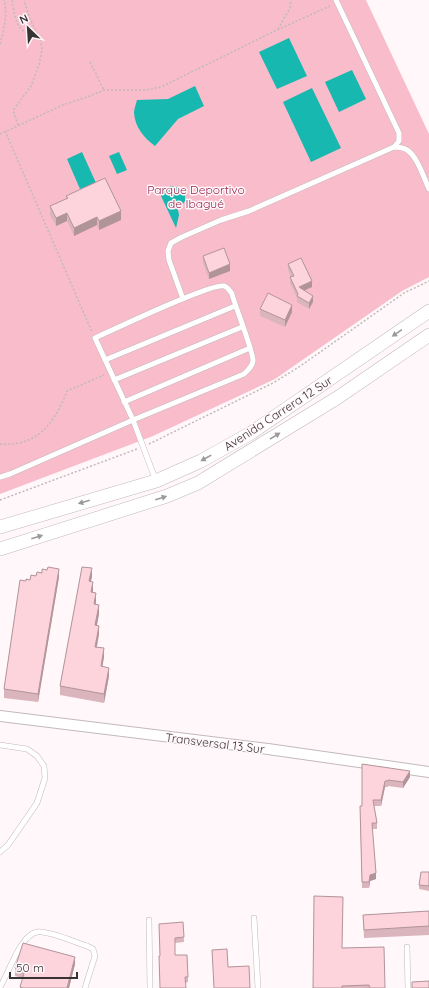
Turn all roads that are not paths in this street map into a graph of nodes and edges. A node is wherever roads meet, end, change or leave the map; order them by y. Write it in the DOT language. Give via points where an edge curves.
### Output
graph roads {
  1 [pos="337,1"];
  2 [pos="394,147"];
  3 [pos="429,189"];
  4 [pos="183,299"];
  5 [pos="235,306"];
  6 [pos="429,311"];
  7 [pos="242,327"];
  8 [pos="429,335"];
  9 [pos="250,348"];
  10 [pos="105,360"];
  11 [pos="114,380"];
  12 [pos="124,402"];
  13 [pos="132,420"];
  14 [pos="0,477"];
  15 [pos="156,481"];
  16 [pos="0,527"];
  17 [pos="0,549"];
  18 [pos="0,716"];
  19 [pos="0,745"];
  20 [pos="429,772"];
  21 [pos="0,852"];
  22 [pos="254,918"];
  23 [pos="149,920"];
  24 [pos="407,947"];
  25 [pos="0,987"];
  26 [pos="85,988"];
  27 [pos="150,988"];
  28 [pos="258,988"];
  29 [pos="408,988"];
  1 -- 2 [label="lane" via="399,133 399,141"];
  2 -- 3 [label="lane" via="408,150 418,164"];
  2 -- 4 [label="lane" via="249,211 214,223 171,244 168,251 169,260"];
  4 -- 5 [label="lane" via="224,286 228,288"];
  4 -- 10 [label="lane" via="95,338"];
  5 -- 7 [label="lane"];
  5 -- 10 [label="lane"];
  6 -- 15 [label="street, Avenida Carrera 12 Sur, one-way" via="251,433 201,461"];
  7 -- 9 [label="lane"];
  7 -- 11 [label="lane"];
  17 -- 8 [label="street, Avenida Carrera 12 Sur, one-way" via="167,496 198,483 338,398"];
  9 -- 12 [label="lane"];
  9 -- 13 [label="lane" via="253,362 244,374"];
  10 -- 11 [label="lane"];
  11 -- 12 [label="lane"];
  12 -- 13 [label="lane"];
  13 -- 14 [label="lane"];
  13 -- 15 [label="lane"];
  15 -- 16 [label="street, Avenida Carrera 12 Sur, one-way"];
  18 -- 20 [label="street, Transversal 13 Sur"];
  19 -- 21 [label="lane" via="27,749 37,756 44,766 45,778 37,803 8,845"];
  22 -- 28 [label="lane"];
  23 -- 27 [label="lane"];
  24 -- 29 [label="lane"];
  25 -- 26 [label="lane" via="22,944 30,935 37,932 93,949 95,956"];
}
